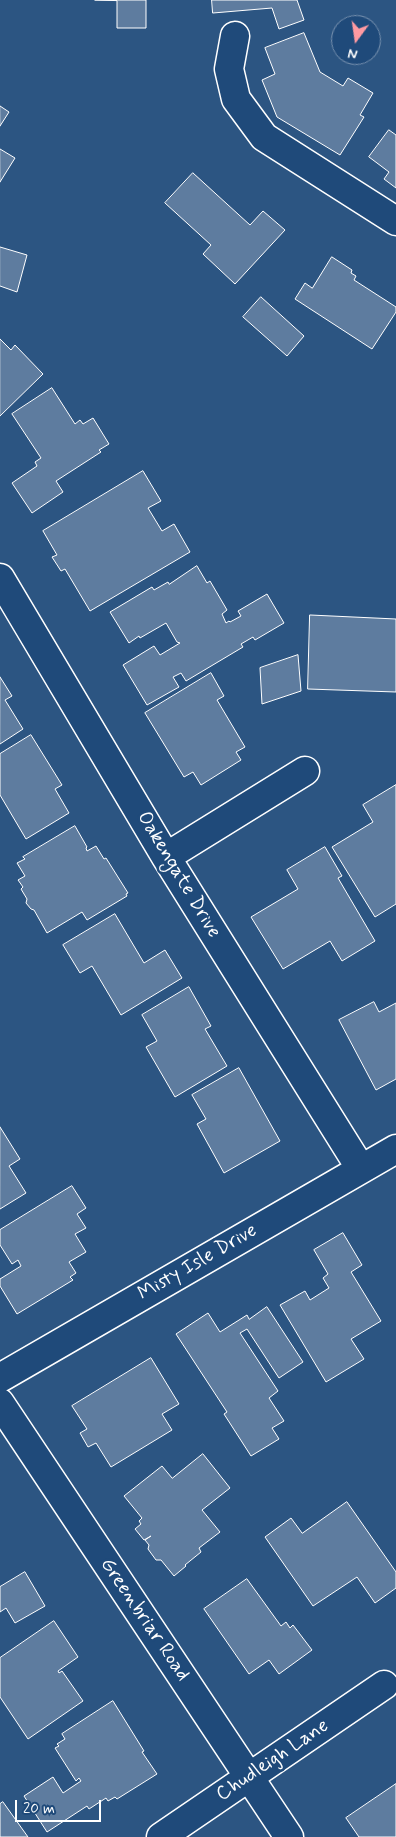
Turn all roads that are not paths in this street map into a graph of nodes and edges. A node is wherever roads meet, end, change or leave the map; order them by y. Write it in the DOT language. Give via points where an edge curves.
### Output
graph roads {
  1 [pos="235,36"];
  2 [pos="396,221"];
  3 [pos="0,578"];
  4 [pos="305,771"];
  5 [pos="166,857"];
  6 [pos="396,1149"];
  7 [pos="360,1170"];
  8 [pos="0,1378"];
  9 [pos="0,1402"];
  10 [pos="384,1685"];
  11 [pos="249,1777"];
  12 [pos="161,1837"];
  13 [pos="289,1837"];
  1 -- 2 [label="street" via="229,69 236,98 264,137"];
  3 -- 5 [label="street, Oakengate Drive"];
  4 -- 5 [label="street"];
  5 -- 7 [label="street, Oakengate Drive"];
  6 -- 7 [label="street, Misty Isle Drive"];
  7 -- 8 [label="street, Misty Isle Drive"];
  9 -- 11 [label="street, Greenbriar Road"];
  10 -- 11 [label="street, Chudleigh Lane"];
  11 -- 12 [label="street, Chudleigh Lane"];
  11 -- 13 [label="street, Greenbriar Road"];
}
